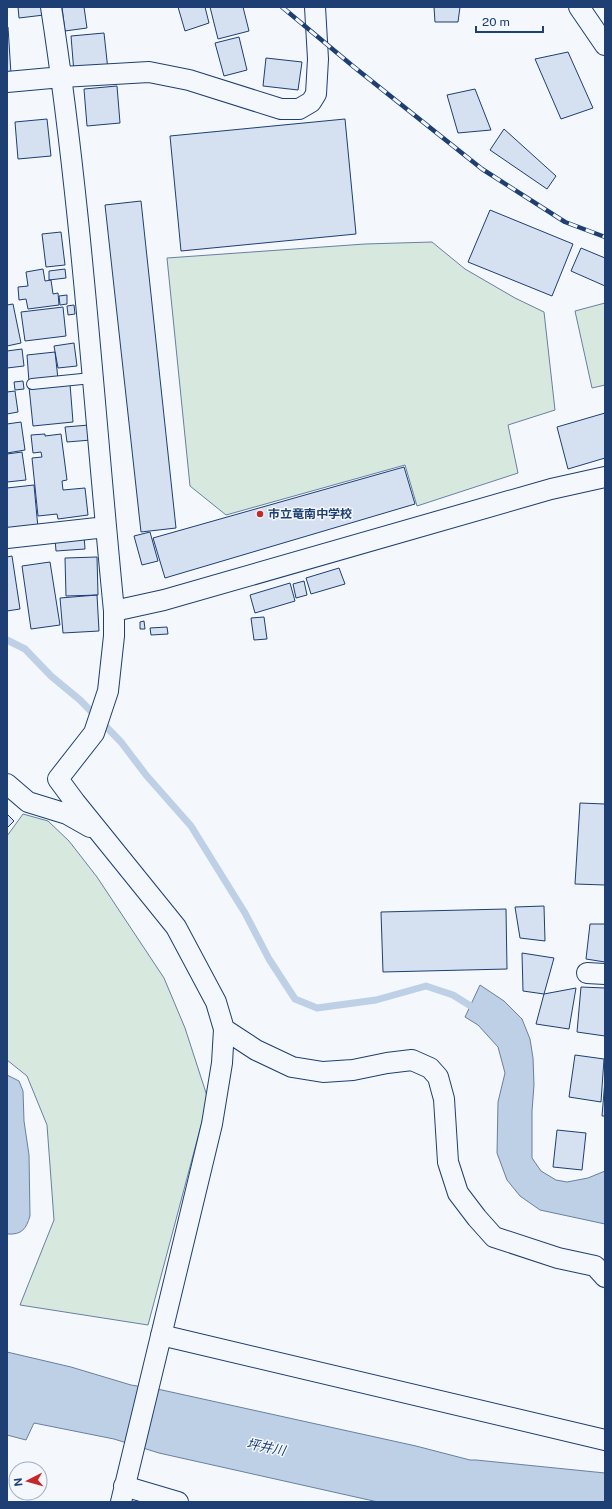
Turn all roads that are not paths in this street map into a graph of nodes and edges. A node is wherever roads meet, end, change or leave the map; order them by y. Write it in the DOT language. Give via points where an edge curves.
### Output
graph roads {
  1 [pos="51,7"];
  2 [pos="315,7"];
  3 [pos="580,7"];
  4 [pos="605,45"];
  5 [pos="62,77"];
  6 [pos="7,82"];
  7 [pos="92,378"];
  8 [pos="32,384"];
  9 [pos="605,477"];
  10 [pos="106,528"];
  11 [pos="7,538"];
  12 [pos="114,611"];
  13 [pos="7,784"];
  14 [pos="98,832"];
  15 [pos="224,1029"];
  16 [pos="605,1277"];
  17 [pos="161,1335"];
  18 [pos="605,1440"];
  19 [pos="122,1494"];
  20 [pos="178,1502"];
  1 -- 5 [label="street"];
  2 -- 5 [label="street" via="318,60 316,94 311,102 299,109 281,109 189,80 149,72"];
  3 -- 4 [label="street"];
  5 -- 6 [label="street"];
  5 -- 7 [label="street"];
  7 -- 8 [label="lane"];
  7 -- 10 [label="street"];
  9 -- 12 [label="street" via="551,489 172,598"];
  10 -- 11 [label="street"];
  10 -- 12 [label="street"];
  12 -- 14 [label="street" via="108,691 94,733 58,779"];
  13 -- 14 [label="street" via="28,802 67,814"];
  14 -- 15 [label="street" via="176,927 216,1002"];
  15 -- 16 [label="street" via="256,1050 292,1067 323,1072 354,1070 412,1060 430,1068 438,1077 444,1099 448,1162 458,1193 476,1218 494,1238 558,1258 595,1266"];
  15 -- 17 [label="street" via="222,1063 212,1124"];
  17 -- 18 [label="street"];
  17 -- 19 [label="street"];
  19 -- 20 [label="street"];
}
